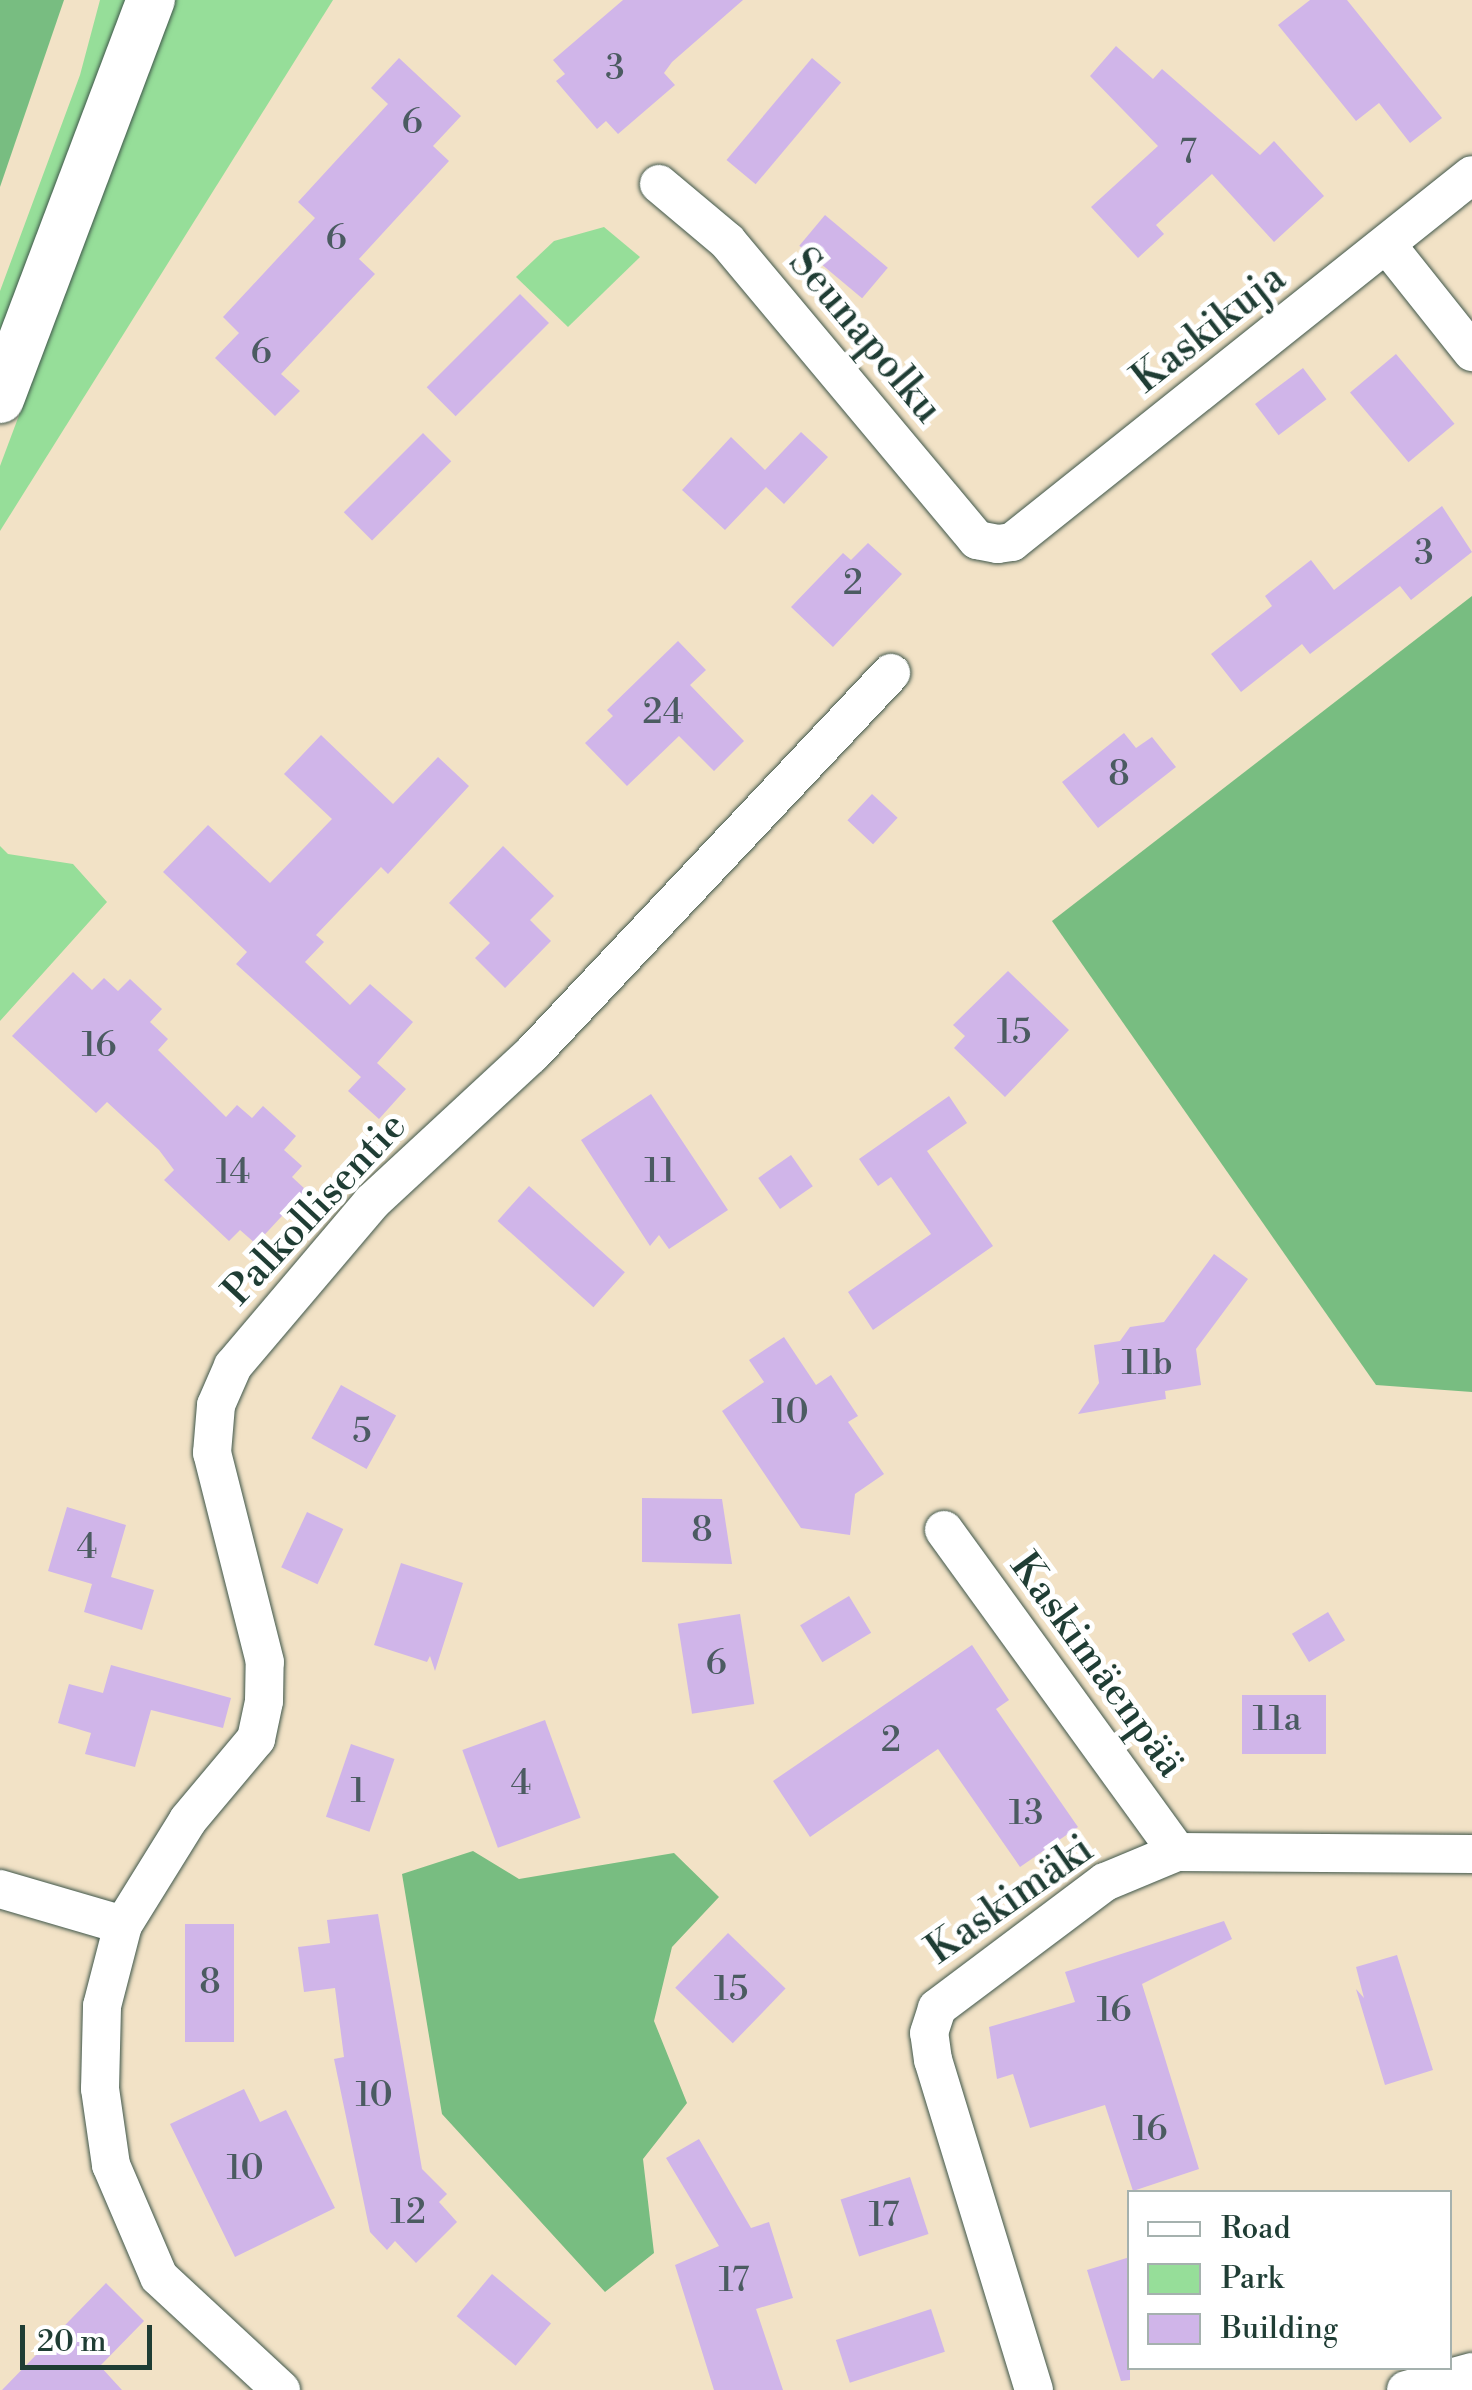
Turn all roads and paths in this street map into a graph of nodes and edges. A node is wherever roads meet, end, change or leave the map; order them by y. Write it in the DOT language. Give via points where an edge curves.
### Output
graph roads {
  1 [pos="151,0"];
  2 [pos="1472,175"];
  3 [pos="659,184"];
  4 [pos="1387,245"];
  5 [pos="1472,352"];
  6 [pos="0,399"];
  7 [pos="998,544"];
  8 [pos="891,673"];
  9 [pos="944,1530"];
  10 [pos="1177,1852"];
  11 [pos="1472,1854"];
  12 [pos="0,1889"];
  13 [pos="124,1926"];
  14 [pos="1472,2372"];
  15 [pos="281,2390"];
  16 [pos="1034,2390"];
  17 [pos="1406,2390"];
  1 -- 6 [label="street"];
  2 -- 4 [label="street, Kaskikuja"];
  3 -- 7 [label="street, Seunapolku" via="727,240 977,540"];
  4 -- 5 [label="street"];
  4 -- 7 [label="street, Kaskikuja" via="1012,542"];
  8 -- 13 [label="street, Palkollisentie" via="531,1056 372,1202 233,1366 216,1405 212,1453 265,1662 264,1700 256,1739 188,1820"];
  9 -- 10 [label="street, Kaskimäenpää"];
  10 -- 11 [label="street, Kaskimäki"];
  10 -- 16 [label="street, Kaskimäki" via="1104,1882 1027,1934 953,1990 936,2008 929,2033"];
  12 -- 13 [label="street"];
  13 -- 15 [label="street, Palkollisentie" via="102,2006 100,2088 111,2165 130,2222 159,2277"];
  14 -- 17 [label="street"];
}
